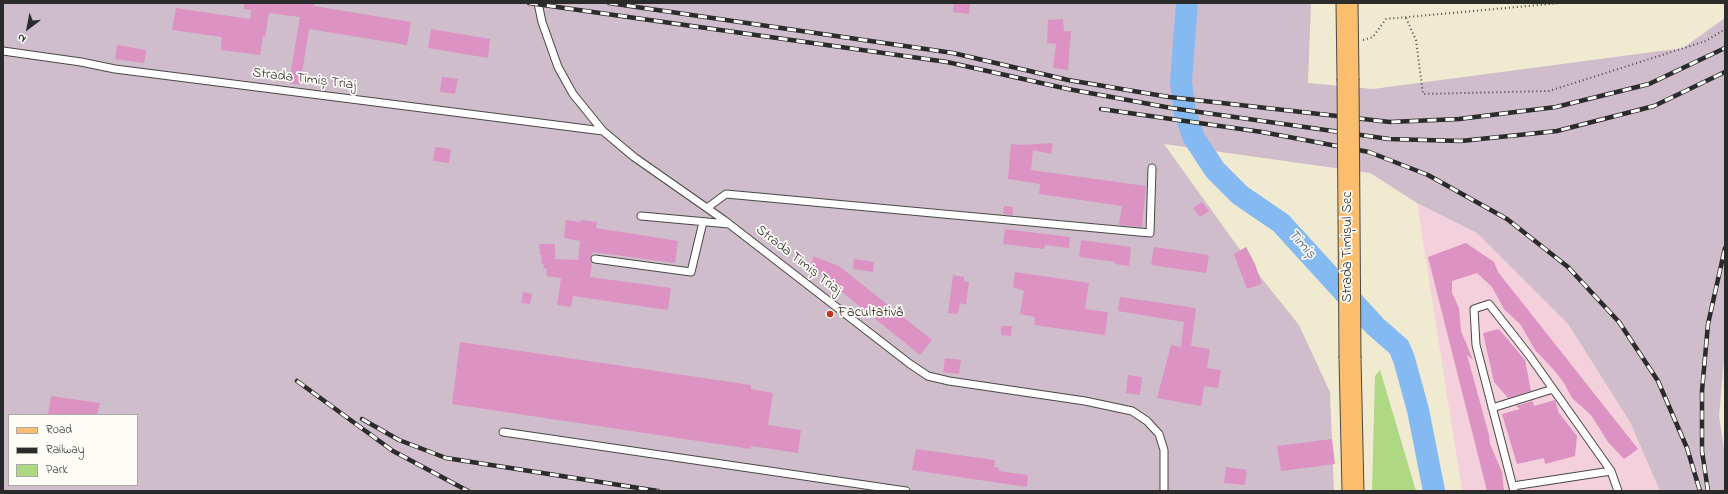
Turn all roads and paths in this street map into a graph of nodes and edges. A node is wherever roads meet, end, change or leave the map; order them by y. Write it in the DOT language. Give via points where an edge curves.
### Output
graph roads {
  1 [pos="538,3"];
  2 [pos="1347,3"];
  3 [pos="1561,3"];
  4 [pos="1406,18"];
  5 [pos="1725,29"];
  6 [pos="1347,46"];
  7 [pos="3,51"];
  8 [pos="603,130"];
  9 [pos="1152,168"];
  10 [pos="707,208"];
  11 [pos="641,216"];
  12 [pos="703,222"];
  13 [pos="729,224"];
  14 [pos="595,259"];
  15 [pos="1553,389"];
  16 [pos="1492,408"];
  17 [pos="503,432"];
  18 [pos="1611,471"];
  19 [pos="1514,488"];
  20 [pos="906,491"];
  21 [pos="1164,491"];
  22 [pos="1353,491"];
  23 [pos="1618,491"];
  1 -- 8 [label="lane, Strada Timiș Triaj" via="558,68 573,94"];
  2 -- 6 [label="main road, Strada Timișul Sec"];
  3 -- 4 [label="path"];
  4 -- 5 [label="path" via="1416,40 1423,94 1549,91 1706,41"];
  4 -- 6 [label="path" via="1386,19 1372,37"];
  6 -- 22 [label="main road, Strada Timișul Sec, bridge"];
  7 -- 8 [label="lane, Strada Timiș Triaj" via="122,70"];
  8 -- 10 [label="lane, Strada Timiș Triaj" via="634,156"];
  9 -- 10 [label="lane" via="1150,233 726,194"];
  10 -- 13 [label="lane, Strada Timiș Triaj"];
  11 -- 12 [label="lane"];
  12 -- 13 [label="lane"];
  12 -- 14 [label="lane" via="691,272"];
  13 -- 21 [label="lane, Strada Timiș Triaj" via="928,376 1132,411 1147,421 1159,434 1164,450"];
  15 -- 16 [label="lane"];
  15 -- 16 [label="lane" via="1489,304 1474,309 1476,345"];
  15 -- 18 [label="lane"];
  16 -- 19 [label="lane"];
  17 -- 20 [label="lane"];
  18 -- 19 [label="lane"];
  18 -- 23 [label="lane"];
}
